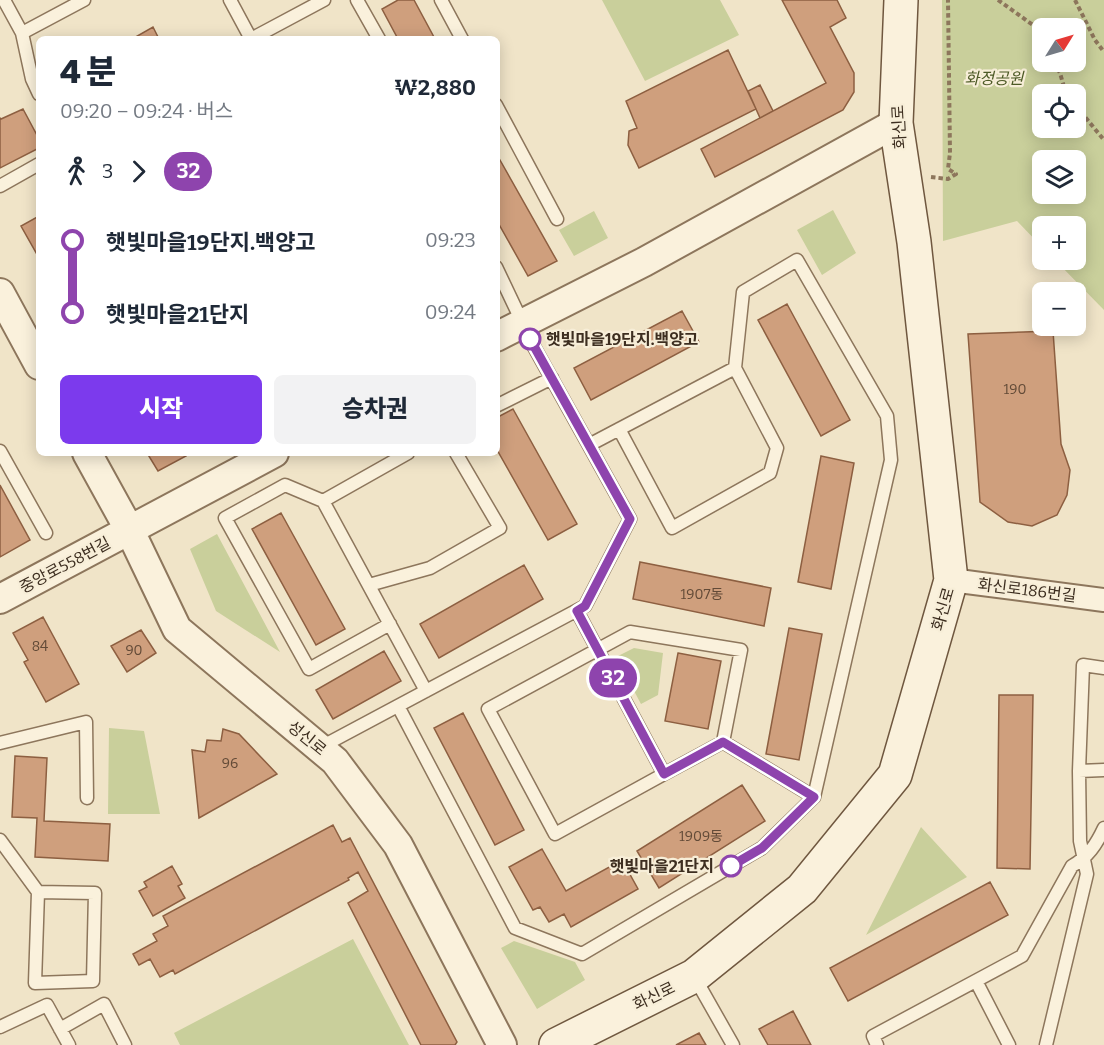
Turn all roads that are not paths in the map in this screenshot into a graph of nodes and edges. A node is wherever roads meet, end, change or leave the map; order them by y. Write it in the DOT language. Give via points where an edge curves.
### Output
graph roads {
  1 [pos="4,0"];
  2 [pos="84,0"];
  3 [pos="230,0"];
  4 [pos="324,0"];
  5 [pos="357,0"];
  6 [pos="441,0"];
  7 [pos="901,0"];
  8 [pos="22,33"];
  9 [pos="249,36"];
  10 [pos="257,36"];
  11 [pos="377,36"];
  12 [pos="460,36"];
  13 [pos="36,88"];
  14 [pos="500,112"];
  15 [pos="896,123"];
  16 [pos="36,166"];
  17 [pos="0,186"];
  18 [pos="557,219"];
  19 [pos="500,276"];
  20 [pos="0,293"];
  21 [pos="522,323"];
  22 [pos="500,335"];
  23 [pos="36,359"];
  24 [pos="735,368"];
  25 [pos="552,378"];
  26 [pos="500,404"];
  27 [pos="619,429"];
  28 [pos="589,445"];
  29 [pos="0,451"];
  30 [pos="89,456"];
  31 [pos="268,456"];
  32 [pos="403,456"];
  33 [pos="458,456"];
  34 [pos="323,501"];
  35 [pos="130,531"];
  36 [pos="46,533"];
  37 [pos="951,580"];
  38 [pos="369,585"];
  39 [pos="0,599"];
  40 [pos="1104,600"];
  41 [pos="577,611"];
  42 [pos="390,624"];
  43 [pos="598,649"];
  44 [pos="1104,668"];
  45 [pos="426,691"];
  46 [pos="398,706"];
  47 [pos="723,742"];
  48 [pos="0,743"];
  49 [pos="319,748"];
  50 [pos="1104,770"];
  51 [pos="1078,771"];
  52 [pos="664,774"];
  53 [pos="814,797"];
  54 [pos="87,798"];
  55 [pos="1104,828"];
  56 [pos="0,840"];
  57 [pos="1083,860"];
  58 [pos="38,892"];
  59 [pos="694,976"];
  60 [pos="975,981"];
  61 [pos="35,983"];
  62 [pos="47,1005"];
  63 [pos="0,1027"];
  64 [pos="60,1029"];
  65 [pos="69,1045"];
  66 [pos="125,1045"];
  67 [pos="502,1045"];
  68 [pos="556,1045"];
  69 [pos="733,1045"];
  70 [pos="877,1045"];
  71 [pos="1009,1045"];
  72 [pos="1046,1045"];
  1 -- 8 [label="lane"];
  2 -- 8 [label="lane"];
  3 -- 9 [label="lane"];
  4 -- 10 [label="lane"];
  5 -- 11 [label="lane"];
  6 -- 12 [label="lane"];
  7 -- 15 [label="main road, 화신로"];
  8 -- 13 [label="lane"];
  14 -- 18 [label="lane"];
  15 -- 21 [label="street" via="644,262"];
  15 -- 37 [label="main road, 화신로" via="914,243"];
  16 -- 17 [label="lane"];
  19 -- 21 [label="lane"];
  20 -- 23 [label="street"];
  21 -- 22 [label="street"];
  21 -- 25 [label="lane"];
  24 -- 27 [label="lane"];
  24 -- 27 [label="lane" via="777,448 770,473 672,528"];
  24 -- 53 [label="lane" via="743,292 796,260 887,416 891,460"];
  25 -- 26 [label="lane"];
  25 -- 28 [label="lane"];
  27 -- 28 [label="lane"];
  28 -- 41 [label="lane" via="630,519 585,606"];
  29 -- 36 [label="lane"];
  30 -- 35 [label="street, 성신로"];
  31 -- 35 [label="street, 중앙로558번길"];
  32 -- 34 [label="lane"];
  33 -- 38 [label="lane" via="500,528 430,568"];
  34 -- 38 [label="lane"];
  34 -- 42 [label="lane" via="285,485 225,518 309,669"];
  35 -- 39 [label="street, 중앙로558번길"];
  35 -- 49 [label="street, 성신로" via="177,629"];
  37 -- 40 [label="street, 화신로186번길"];
  37 -- 59 [label="main road, 화신로" via="895,775 802,889"];
  38 -- 42 [label="lane"];
  41 -- 43 [label="lane"];
  41 -- 45 [label="lane"];
  42 -- 45 [label="lane"];
  43 -- 47 [label="lane" via="630,632 741,650"];
  43 -- 52 [label="lane"];
  43 -- 52 [label="lane" via="488,710 555,834"];
  44 -- 51 [label="lane" via="1083,665"];
  45 -- 46 [label="lane"];
  46 -- 49 [label="lane"];
  46 -- 53 [label="lane" via="514,928 582,954 762,848"];
  47 -- 52 [label="lane"];
  47 -- 53 [label="lane"];
  48 -- 54 [label="lane" via="86,722"];
  49 -- 67 [label="street, 성신로" via="335,761 398,845"];
  50 -- 51 [label="lane"];
  51 -- 57 [label="lane"];
  55 -- 57 [label="lane"];
  56 -- 58 [label="lane"];
  57 -- 60 [label="lane" via="1072,866 1022,956"];
  57 -- 72 [label="lane" via="1087,874"];
  58 -- 61 [label="lane"];
  58 -- 61 [label="lane" via="94,893 93,981"];
  59 -- 68 [label="main road, 화신로"];
  59 -- 69 [label="lane"];
  60 -- 70 [label="lane" via="873,1036"];
  60 -- 71 [label="lane"];
  61 -- 62 [label="lane"];
  62 -- 63 [label="lane"];
  62 -- 64 [label="lane"];
  64 -- 65 [label="lane"];
  64 -- 66 [label="lane" via="104,1004"];
}
